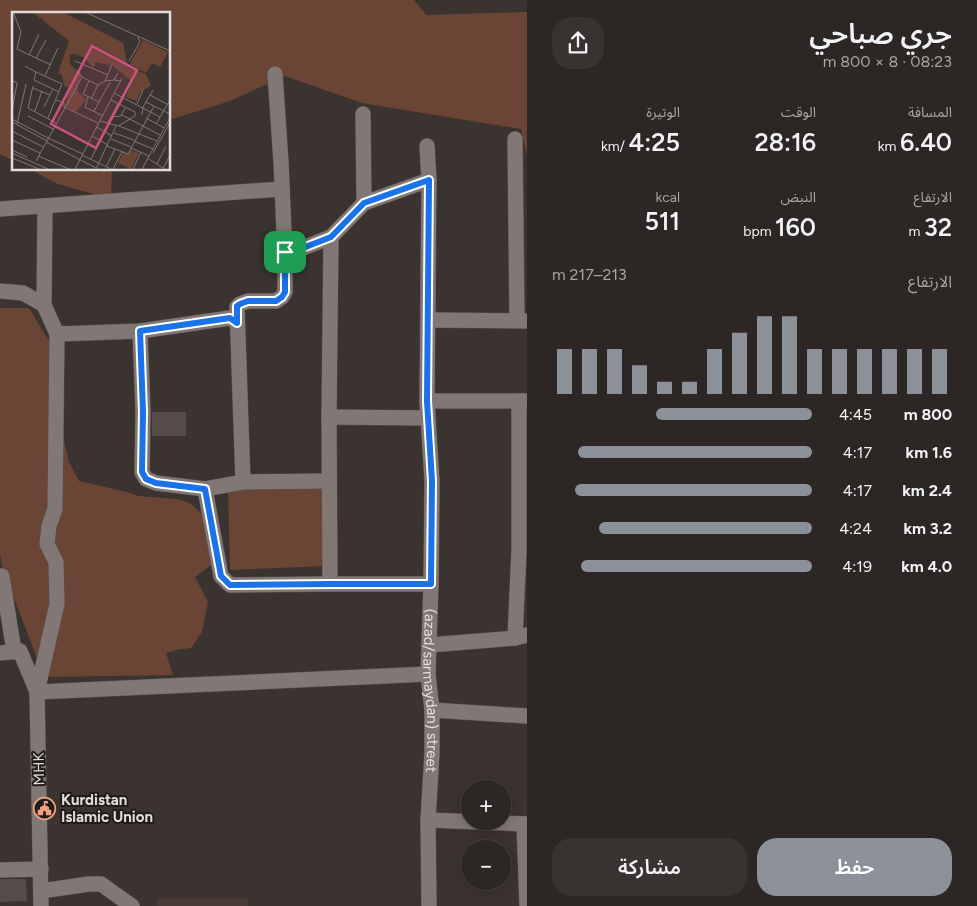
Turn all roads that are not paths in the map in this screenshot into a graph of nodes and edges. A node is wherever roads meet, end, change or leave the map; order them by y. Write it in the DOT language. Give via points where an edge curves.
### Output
graph roads {
  1 [pos="275,74"];
  2 [pos="363,114"];
  3 [pos="515,138"];
  4 [pos="427,146"];
  5 [pos="429,180"];
  6 [pos="282,189"];
  7 [pos="364,203"];
  8 [pos="45,206"];
  9 [pos="0,209"];
  10 [pos="331,237"];
  11 [pos="285,252"];
  12 [pos="0,290"];
  13 [pos="44,305"];
  14 [pos="428,320"];
  15 [pos="522,320"];
  16 [pos="237,323"];
  17 [pos="140,331"];
  18 [pos="57,334"];
  19 [pos="427,401"];
  20 [pos="523,401"];
  21 [pos="329,417"];
  22 [pos="427,418"];
  23 [pos="329,481"];
  24 [pos="243,482"];
  25 [pos="205,489"];
  26 [pos="523,550"];
  27 [pos="2,576"];
  28 [pos="330,584"];
  29 [pos="431,584"];
  30 [pos="521,636"];
  31 [pos="428,645"];
  32 [pos="7,652"];
  33 [pos="428,674"];
  34 [pos="37,692"];
  35 [pos="432,710"];
  36 [pos="527,716"];
  37 [pos="428,820"];
  38 [pos="526,824"];
  39 [pos="41,869"];
  40 [pos="0,870"];
  41 [pos="41,899"];
  42 [pos="132,906"];
  43 [pos="429,906"];
  44 [pos="527,906"];
  1 -- 6 [label="street"];
  2 -- 7 [label="street"];
  3 -- 15 [label="street"];
  4 -- 5 [label="street, (azad/sarmaydan) street"];
  5 -- 7 [label="street"];
  5 -- 14 [label="street, (azad/sarmaydan) street"];
  6 -- 8 [label="street"];
  6 -- 11 [label="street"];
  7 -- 10 [label="street"];
  8 -- 9 [label="street"];
  8 -- 13 [label="street"];
  10 -- 11 [label="street" via="285,255"];
  10 -- 21 [label="street"];
  11 -- 16 [label="street" via="285,292 282,297 276,301 240,304 237,306"];
  12 -- 13 [label="street" via="23,293"];
  13 -- 18 [label="street"];
  14 -- 15 [label="street"];
  14 -- 19 [label="street, (azad/sarmaydan) street"];
  16 -- 17 [label="street" via="230,318"];
  16 -- 24 [label="street"];
  17 -- 18 [label="street"];
  17 -- 25 [label="street" via="142,472 146,479 156,483"];
  18 -- 34 [label="street" via="55,508 47,544 56,562 57,604"];
  19 -- 20 [label="street"];
  19 -- 22 [label="street, (azad/sarmaydan) street"];
  20 -- 26 [label="street"];
  21 -- 22 [label="street"];
  21 -- 23 [label="street"];
  22 -- 29 [label="street, (azad/sarmaydan) street" via="432,481"];
  23 -- 24 [label="street"];
  23 -- 28 [label="street"];
  24 -- 25 [label="street"];
  25 -- 28 [label="street" via="221,576 230,585"];
  26 -- 30 [label="street"];
  27 -- 32 [label="street"];
  28 -- 29 [label="street"];
  29 -- 31 [label="street, (azad/sarmaydan) street"];
  30 -- 31 [label="street"];
  31 -- 33 [label="street, (azad/sarmaydan) street"];
  32 -- 34 [label="street" via="20,651"];
  33 -- 34 [label="street"];
  33 -- 35 [label="street, (azad/sarmaydan) street"];
  34 -- 39 [label="street, MHK"];
  35 -- 36 [label="street"];
  35 -- 37 [label="street, (azad/sarmaydan) street"];
  37 -- 38 [label="street"];
  37 -- 43 [label="street, (azad/sarmaydan) street"];
  38 -- 44 [label="street"];
  39 -- 40 [label="street"];
  39 -- 41 [label="street, MHK"];
  41 -- 42 [label="street" via="88,884 100,884"];
}
